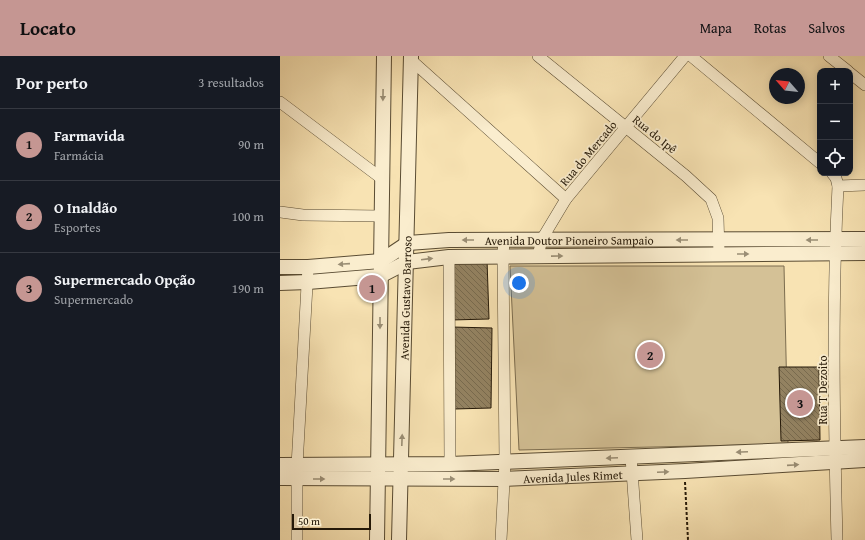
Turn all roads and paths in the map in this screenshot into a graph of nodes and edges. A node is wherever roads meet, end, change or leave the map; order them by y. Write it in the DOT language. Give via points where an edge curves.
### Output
graph roads {
  1 [pos="384,56"];
  2 [pos="538,56"];
  3 [pos="685,56"];
  4 [pos="690,56"];
  5 [pos="829,56"];
  6 [pos="411,58"];
  7 [pos="844,68"];
  8 [pos="853,75"];
  9 [pos="865,85"];
  10 [pos="280,102"];
  11 [pos="627,128"];
  12 [pos="817,161"];
  13 [pos="834,176"];
  14 [pos="381,178"];
  15 [pos="865,185"];
  16 [pos="838,186"];
  17 [pos="566,199"];
  18 [pos="280,212"];
  19 [pos="380,216"];
  20 [pos="542,239"];
  21 [pos="865,239"];
  22 [pos="504,241"];
  23 [pos="408,243"];
  24 [pos="836,246"];
  25 [pos="718,247"];
  26 [pos="865,253"];
  27 [pos="503,255"];
  28 [pos="538,256"];
  29 [pos="449,257"];
  30 [pos="381,261"];
  31 [pos="407,262"];
  32 [pos="280,267"];
  33 [pos="308,267"];
  34 [pos="380,276"];
  35 [pos="280,282"];
  36 [pos="308,282"];
  37 [pos="865,447"];
  38 [pos="835,448"];
  39 [pos="631,457"];
  40 [pos="577,459"];
  41 [pos="865,460"];
  42 [pos="505,462"];
  43 [pos="835,462"];
  44 [pos="402,463"];
  45 [pos="378,464"];
  46 [pos="450,464"];
  47 [pos="280,465"];
  48 [pos="685,471"];
  49 [pos="298,472"];
  50 [pos="632,473"];
  51 [pos="577,476"];
  52 [pos="280,478"];
  53 [pos="378,479"];
  54 [pos="401,479"];
  55 [pos="505,479"];
  56 [pos="298,540"];
  57 [pos="377,540"];
  58 [pos="399,540"];
  59 [pos="501,540"];
  60 [pos="637,540"];
  61 [pos="688,540"];
  62 [pos="837,540"];
  1 -- 14 [label="street, Avenida Gustavo Barroso, one-way"];
  2 -- 11 [label="street, Rua do Ipê"];
  3 -- 11 [label="street, Rua do Mercado"];
  4 -- 12 [label="street"];
  5 -- 7 [label="street"];
  6 -- 17 [label="street"];
  6 -- 23 [label="street, Avenida Gustavo Barroso"];
  8 -- 9 [label="street"];
  10 -- 14 [label="street"];
  11 -- 17 [label="street, Rua do Mercado"];
  11 -- 25 [label="street, Rua do Ipê" via="711,199 718,218"];
  13 -- 16 [label="street"];
  14 -- 19 [label="street, Avenida Gustavo Barroso"];
  15 -- 16 [label="street"];
  16 -- 24 [label="street, Rua T Dezoito"];
  17 -- 20 [label="street, Rua do Mercado"];
  18 -- 19 [label="street" via="303,215"];
  19 -- 30 [label="street, Avenida Gustavo Barroso"];
  20 -- 22 [label="street, Avenida Doutor Pioneiro Sampaio"];
  25 -- 20 [label="street, Avenida Doutor Pioneiro Sampaio, one-way"];
  20 -- 28 [label="street, Rua do Mercado"];
  21 -- 24 [label="street, Avenida Doutor Pioneiro Sampaio"];
  22 -- 23 [label="street, Avenida Doutor Pioneiro Sampaio, one-way" via="449,240"];
  22 -- 27 [label="street"];
  23 -- 30 [label="street, Avenida Doutor Pioneiro Sampaio"];
  23 -- 31 [label="street, Avenida Gustavo Barroso"];
  24 -- 25 [label="street, Avenida Doutor Pioneiro Sampaio"];
  24 -- 26 [label="street, Avenida Doutor Pioneiro Sampaio"];
  24 -- 38 [label="street, Rua T Dezoito"];
  28 -- 25 [label="street, Avenida Doutor Pioneiro Sampaio, one-way"];
  27 -- 28 [label="street, Avenida Doutor Pioneiro Sampaio"];
  27 -- 29 [label="street, Avenida Doutor Pioneiro Sampaio"];
  27 -- 42 [label="street"];
  31 -- 29 [label="street, Avenida Doutor Pioneiro Sampaio, one-way"];
  29 -- 46 [label="street"];
  30 -- 33 [label="street, Avenida Doutor Pioneiro Sampaio, one-way"];
  30 -- 34 [label="street, Avenida Gustavo Barroso"];
  31 -- 34 [label="street, Avenida Doutor Pioneiro Sampaio"];
  44 -- 31 [label="street, Avenida Gustavo Barroso, one-way"];
  32 -- 33 [label="street, Avenida Doutor Pioneiro Sampaio"];
  33 -- 36 [label="street"];
  34 -- 36 [label="street, Avenida Doutor Pioneiro Sampaio"];
  34 -- 45 [label="street, Avenida Gustavo Barroso, one-way"];
  35 -- 36 [label="street, Avenida Doutor Pioneiro Sampaio"];
  36 -- 49 [label="street"];
  37 -- 38 [label="street, Avenida Jules Rimet"];
  38 -- 39 [label="street, Avenida Jules Rimet, one-way"];
  38 -- 43 [label="street, Rua T Dezoito"];
  39 -- 40 [label="street, Avenida Jules Rimet, one-way"];
  39 -- 50 [label="street"];
  40 -- 42 [label="street, Avenida Jules Rimet"];
  40 -- 51 [label="street"];
  41 -- 43 [label="street, Avenida Jules Rimet"];
  42 -- 46 [label="street, Avenida Jules Rimet"];
  42 -- 55 [label="street"];
  48 -- 43 [label="street, Avenida Jules Rimet, one-way"];
  43 -- 62 [label="street, Rua T Dezoito"];
  44 -- 45 [label="street, Avenida Jules Rimet"];
  44 -- 46 [label="street, Avenida Jules Rimet"];
  44 -- 54 [label="street, Avenida Gustavo Barroso"];
  45 -- 49 [label="street, Avenida Jules Rimet"];
  45 -- 53 [label="street, Avenida Gustavo Barroso"];
  47 -- 49 [label="street, Avenida Jules Rimet"];
  50 -- 48 [label="street, Avenida Jules Rimet, one-way"];
  48 -- 61 [label="path"];
  49 -- 52 [label="street, Avenida Jules Rimet"];
  49 -- 53 [label="street, Avenida Jules Rimet, one-way"];
  49 -- 56 [label="street"];
  50 -- 51 [label="street, Avenida Jules Rimet"];
  50 -- 60 [label="street"];
  51 -- 55 [label="street, Avenida Jules Rimet"];
  53 -- 54 [label="street, Avenida Jules Rimet"];
  53 -- 57 [label="street, Avenida Gustavo Barroso"];
  54 -- 55 [label="street, Avenida Jules Rimet, one-way"];
  54 -- 58 [label="street, Avenida Gustavo Barroso"];
  55 -- 59 [label="street"];
}
